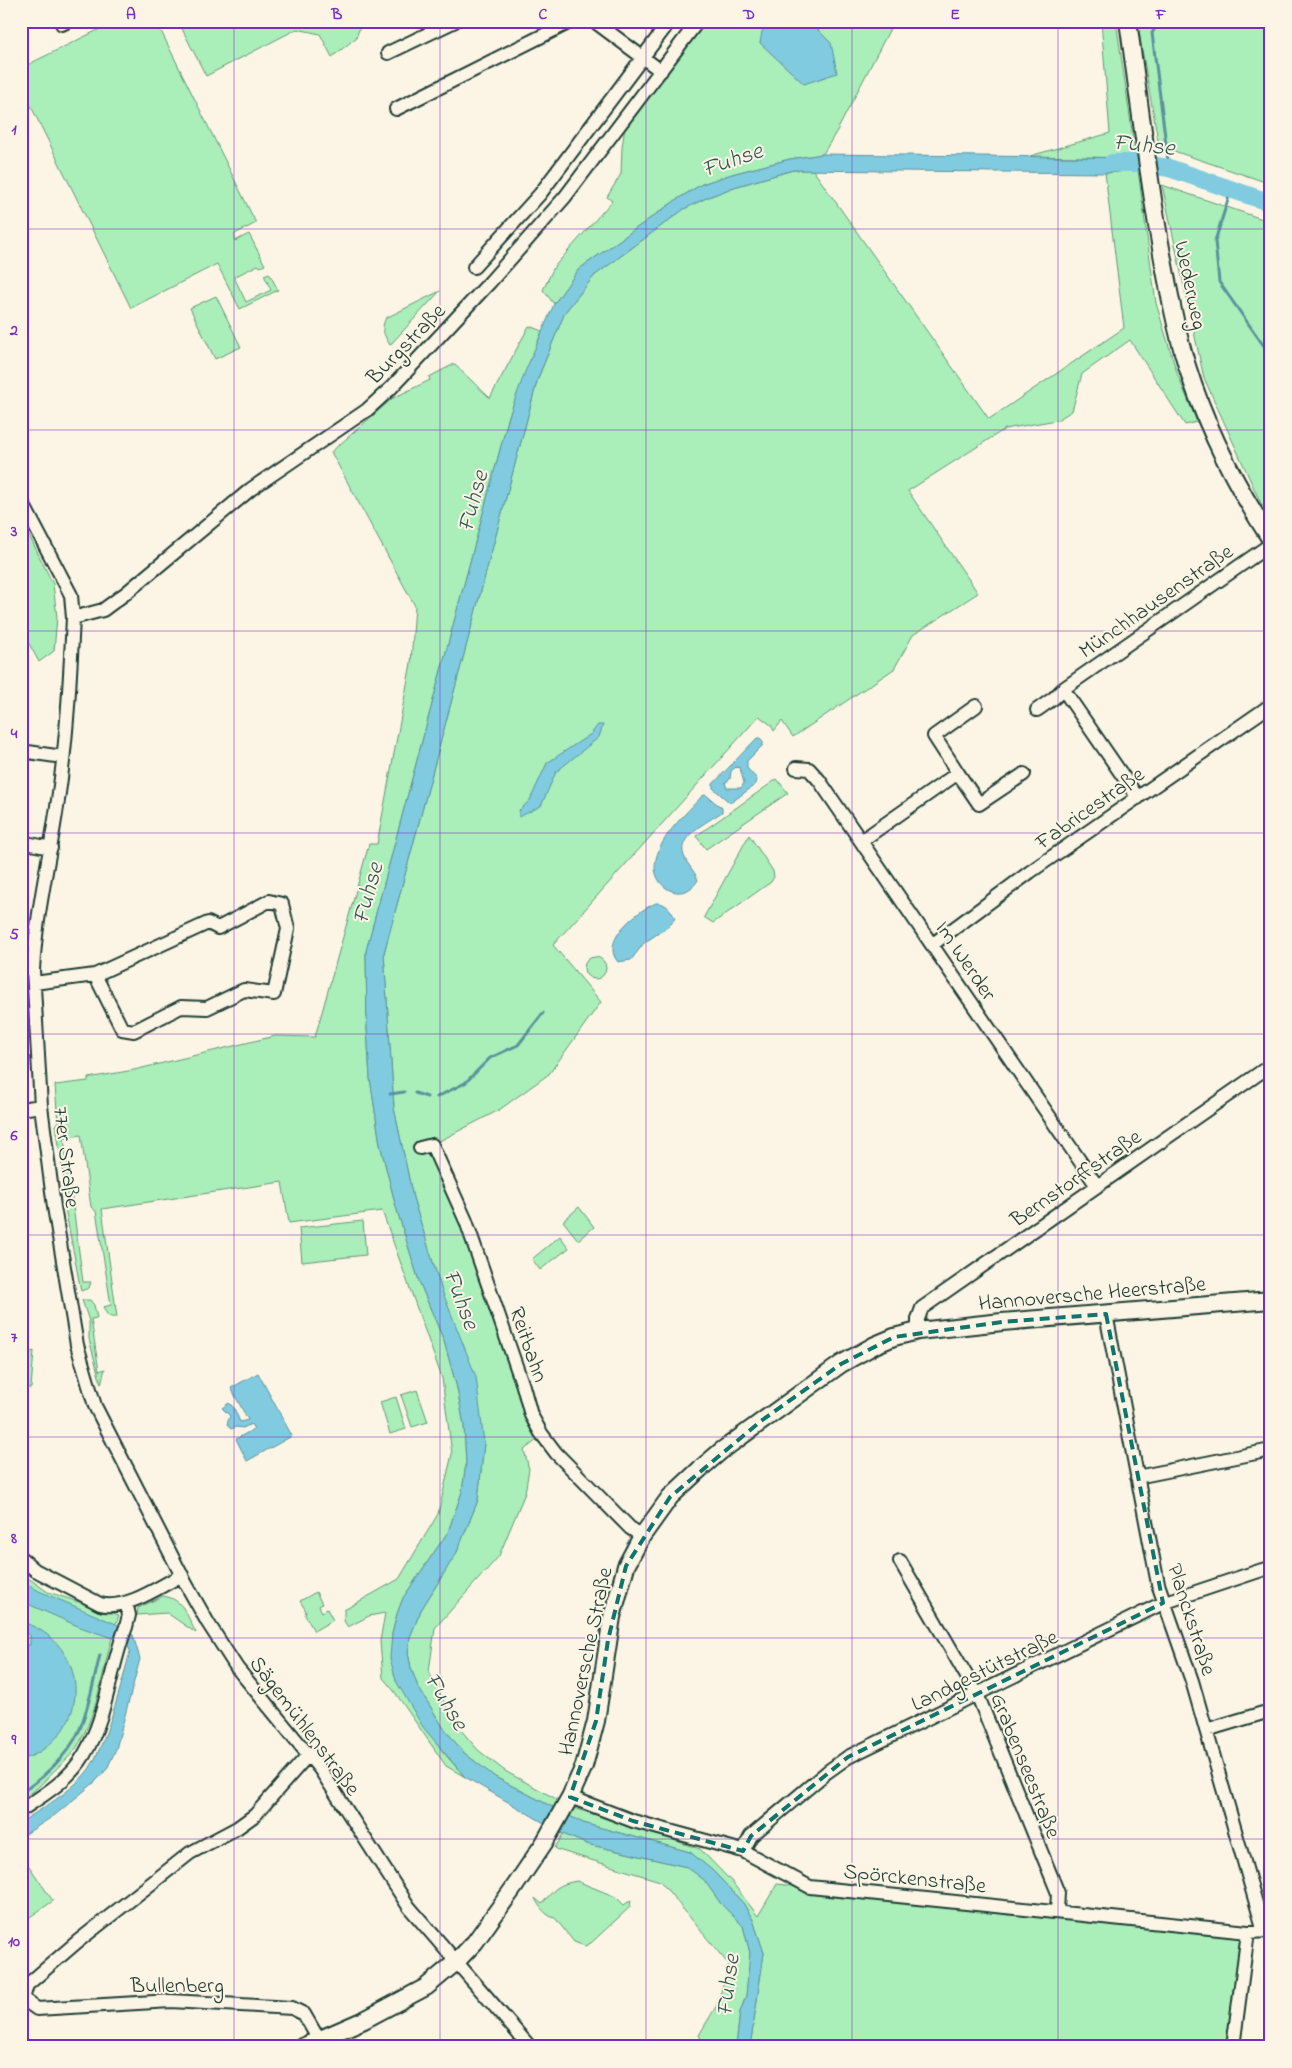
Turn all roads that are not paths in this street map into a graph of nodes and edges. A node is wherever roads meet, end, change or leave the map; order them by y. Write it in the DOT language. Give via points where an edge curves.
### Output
graph roads {
  1 [pos="455,21"];
  2 [pos="572,21"];
  3 [pos="594,21"];
  4 [pos="670,21"];
  5 [pos="698,21"];
  6 [pos="1128,21"];
  7 [pos="388,53"];
  8 [pos="643,58"];
  9 [pos="661,71"];
  10 [pos="396,109"];
  11 [pos="474,267"];
  12 [pos="21,500"];
  13 [pos="1271,540"];
  14 [pos="1271,544"];
  15 [pos="73,618"];
  16 [pos="1063,689"];
  17 [pos="1271,705"];
  18 [pos="976,706"];
  19 [pos="1037,710"];
  20 [pos="21,751"];
  21 [pos="63,757"];
  22 [pos="796,768"];
  23 [pos="958,773"];
  24 [pos="1024,774"];
  25 [pos="1138,798"];
  26 [pos="861,841"];
  27 [pos="21,842"];
  28 [pos="51,848"];
  29 [pos="933,944"];
  30 [pos="95,975"];
  31 [pos="34,983"];
  32 [pos="1271,1065"];
  33 [pos="41,1106"];
  34 [pos="21,1109"];
  35 [pos="420,1148"];
  36 [pos="1098,1186"];
  37 [pos="1271,1300"];
  38 [pos="1106,1314"];
  39 [pos="918,1331"];
  40 [pos="1271,1450"];
  41 [pos="1137,1477"];
  42 [pos="142,1499"];
  43 [pos="642,1536"];
  44 [pos="21,1558"];
  45 [pos="900,1561"];
  46 [pos="1271,1568"];
  47 [pos="182,1575"];
  48 [pos="1163,1603"];
  49 [pos="121,1604"];
  50 [pos="977,1694"];
  51 [pos="1263,1713"];
  52 [pos="1206,1730"];
  53 [pos="309,1754"];
  54 [pos="569,1800"];
  55 [pos="21,1810"];
  56 [pos="743,1851"];
  57 [pos="1057,1911"];
  58 [pos="1268,1931"];
  59 [pos="1248,1932"];
  60 [pos="456,1962"];
  61 [pos="22,2000"];
  62 [pos="319,2040"];
  63 [pos="302,2047"];
  64 [pos="530,2047"];
  65 [pos="1233,2047"];
  1 -- 7 [label="street"];
  2 -- 10 [label="street"];
  3 -- 8 [label="street"];
  4 -- 8 [label="street"];
  5 -- 9 [label="street, Burgstraße"];
  6 -- 13 [label="main road, Wederweg" via="1155,214 1187,366 1226,462"];
  8 -- 9 [label="street"];
  8 -- 11 [label="street" via="540,194"];
  9 -- 15 [label="street, Burgstraße" via="565,197 464,310 368,410 251,489 126,594 103,610"];
  12 -- 15 [label="street, 77er Straße" via="71,595"];
  14 -- 16 [label="street, Münchhausenstraße"];
  15 -- 21 [label="street, 77er Straße"];
  16 -- 19 [label="street, Münchhausenstraße"];
  16 -- 25 [label="street"];
  17 -- 25 [label="street, Fabricestraße"];
  18 -- 23 [label="street" via="934,736"];
  20 -- 21 [label="street"];
  21 -- 28 [label="street, 77er Straße"];
  22 -- 26 [label="street, Im Werder" via="809,769 819,780"];
  23 -- 24 [label="street" via="980,804"];
  23 -- 26 [label="street"];
  25 -- 29 [label="street, Fabricestraße"];
  26 -- 29 [label="street, Im Werder"];
  27 -- 28 [label="street"];
  28 -- 31 [label="street, 77er Straße" via="34,946"];
  29 -- 36 [label="street, Im Werder"];
  30 -- 30 [label="street" via="208,923 218,928 269,901 282,904 288,929 274,994 244,990 207,1008 181,1007 134,1031 122,1029"];
  30 -- 31 [label="street"];
  31 -- 33 [label="street, 77er Straße"];
  32 -- 36 [label="street, Bernstorffstraße"];
  33 -- 34 [label="street"];
  33 -- 42 [label="street, 77er Straße" via="77,1345 95,1406"];
  35 -- 43 [label="street, Reitbahn" via="432,1145 466,1222 531,1415 541,1433 556,1453 630,1528"];
  36 -- 39 [label="street, Bernstorffstraße" via="922,1308"];
  37 -- 38 [label="main road, Hannoversche Heerstraße"];
  38 -- 39 [label="main road, Hannoversche Heerstraße"];
  38 -- 41 [label="street, Planckstraße"];
  39 -- 43 [label="main road, Hannoversche Straße" via="875,1345 841,1364 761,1421 700,1468 670,1497"];
  40 -- 41 [label="street"];
  41 -- 48 [label="street, Planckstraße"];
  42 -- 47 [label="street, Sägemühlenstraße"];
  43 -- 54 [label="main road, Hannoversche Straße" via="626,1566 618,1592 596,1721 584,1766"];
  44 -- 49 [label="street" via="35,1570 100,1604"];
  45 -- 50 [label="street, Grabenseestraße"];
  46 -- 48 [label="street, Landgestütstraße"];
  47 -- 49 [label="street"];
  47 -- 53 [label="street, Sägemühlenstraße" via="237,1668"];
  48 -- 50 [label="street, Landgestütstraße"];
  48 -- 52 [label="street, Planckstraße"];
  49 -- 55 [label="street" via="129,1615 94,1737 84,1756 67,1776"];
  50 -- 56 [label="street, Landgestütstraße" via="848,1758 827,1772 751,1836"];
  50 -- 57 [label="street, Grabenseestraße" via="1058,1894"];
  51 -- 52 [label="street"];
  52 -- 58 [label="street, Planckstraße"];
  53 -- 60 [label="street, Sägemühlenstraße" via="409,1907"];
  53 -- 61 [label="street" via="255,1814 237,1828 190,1853 157,1878 27,1985"];
  54 -- 56 [label="street, Spörckenstraße"];
  54 -- 60 [label="main road, Hannoversche Straße" via="486,1926"];
  56 -- 57 [label="street, Spörckenstraße" via="810,1887"];
  57 -- 59 [label="street, Spörckenstraße"];
  58 -- 59 [label="street, Spörckenstraße"];
  59 -- 65 [label="street"];
  60 -- 62 [label="main road, Hannoversche Straße" via="417,1993"];
  60 -- 64 [label="street, Sägemühlenstraße"];
  61 -- 62 [label="street, Bullenberg" via="37,2009 171,2001 285,2007 304,2014"];
  62 -- 63 [label="main road, Hannoversche Straße"];
}
